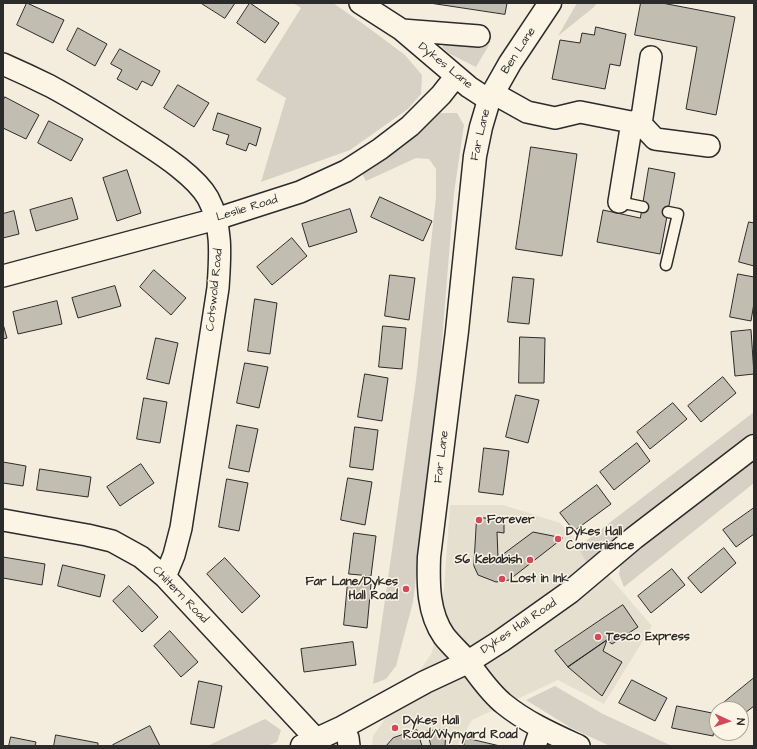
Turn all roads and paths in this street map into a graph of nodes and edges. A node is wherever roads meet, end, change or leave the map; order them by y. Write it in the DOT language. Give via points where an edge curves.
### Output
graph roads {
  1 [pos="360,3"];
  2 [pos="550,3"];
  3 [pos="402,30"];
  4 [pos="479,36"];
  5 [pos="651,58"];
  6 [pos="3,64"];
  7 [pos="456,76"];
  8 [pos="491,97"];
  9 [pos="636,123"];
  10 [pos="709,146"];
  11 [pos="619,202"];
  12 [pos="643,206"];
  13 [pos="668,212"];
  14 [pos="216,219"];
  15 [pos="666,265"];
  16 [pos="3,276"];
  17 [pos="754,446"];
  18 [pos="3,520"];
  19 [pos="164,577"];
  20 [pos="468,662"];
  21 [pos="346,737"];
  22 [pos="538,737"];
  23 [pos="309,743"];
  24 [pos="579,746"];
  1 -- 3 [label="street, Dykes Lane"];
  2 -- 8 [label="street, Ben Lane"];
  3 -- 4 [label="street, Dykes Lane"];
  3 -- 7 [label="street, Dykes Lane"];
  5 -- 9 [label="street"];
  6 -- 14 [label="street, Cotswold Road" via="108,120 169,160 194,181 208,198"];
  7 -- 8 [label="street, Dykes Lane"];
  7 -- 14 [label="street, Leslie Road" via="410,126 346,171 300,192"];
  8 -- 9 [label="street, Dykes Lane" via="527,112 555,118 580,112"];
  8 -- 20 [label="street, Far Lane" via="475,156 428,583 439,627 445,638"];
  9 -- 10 [label="street" via="655,139"];
  9 -- 11 [label="street"];
  11 -- 12 [label="lane"];
  13 -- 15 [label="lane" via="678,214"];
  14 -- 16 [label="street, Leslie Road"];
  14 -- 19 [label="street, Cotswold Road" via="220,237 218,288 180,528 174,555"];
  17 -- 20 [label="street, Dykes Hall Road" via="634,538 570,592"];
  18 -- 19 [label="street, Chiltern Road" via="87,534 112,541 142,557"];
  19 -- 23 [label="street, Chiltern Road"];
  20 -- 21 [label="street, Dykes Hall Road" via="425,682"];
  20 -- 22 [label="street, Far Lane" via="488,688"];
  21 -- 23 [label="street, Dykes Hall Road"];
  22 -- 24 [label="street, Far Lane"];
}
